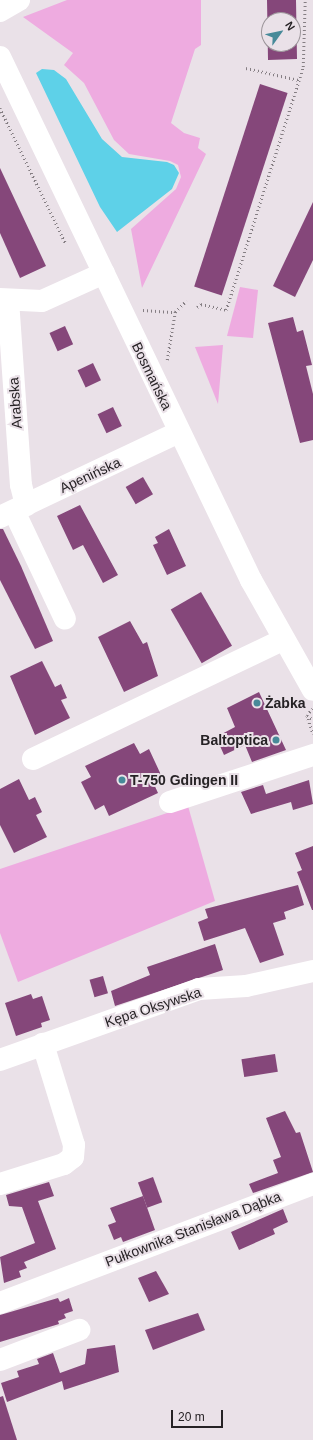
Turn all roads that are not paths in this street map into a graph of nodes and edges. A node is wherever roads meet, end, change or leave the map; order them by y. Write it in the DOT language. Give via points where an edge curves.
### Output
graph roads {
  1 [pos="19,0"];
  2 [pos="0,11"];
  3 [pos="0,56"];
  4 [pos="104,273"];
  5 [pos="4,300"];
  6 [pos="180,432"];
  7 [pos="13,511"];
  8 [pos="65,619"];
  9 [pos="282,640"];
  10 [pos="313,690"];
  11 [pos="313,755"];
  12 [pos="33,759"];
  13 [pos="170,802"];
  14 [pos="313,971"];
  15 [pos="44,1044"];
  16 [pos="0,1060"];
  17 [pos="0,1184"];
  18 [pos="313,1184"];
  19 [pos="0,1303"];
  20 [pos="79,1330"];
  21 [pos="0,1360"];
  1 -- 2 [label="street"];
  3 -- 4 [label="street, Bosmańska"];
  4 -- 5 [label="street" via="42,301"];
  4 -- 6 [label="street, Bosmańska"];
  5 -- 7 [label="street, Arabska" via="21,485"];
  6 -- 7 [label="street, Apenińska"];
  6 -- 9 [label="street, Bosmańska"];
  7 -- 8 [label="street, Arabska"];
  9 -- 10 [label="street, Bosmańska"];
  9 -- 12 [label="street"];
  11 -- 13 [label="street"];
  14 -- 15 [label="street, Kępa Oksywska" via="246,986 199,990"];
  15 -- 16 [label="street, Kępa Oksywska"];
  15 -- 17 [label="street" via="74,1145 73,1157 64,1164"];
  18 -- 19 [label="street, Pułkownika Stanisława Dąbka"];
  20 -- 21 [label="street"];
}
